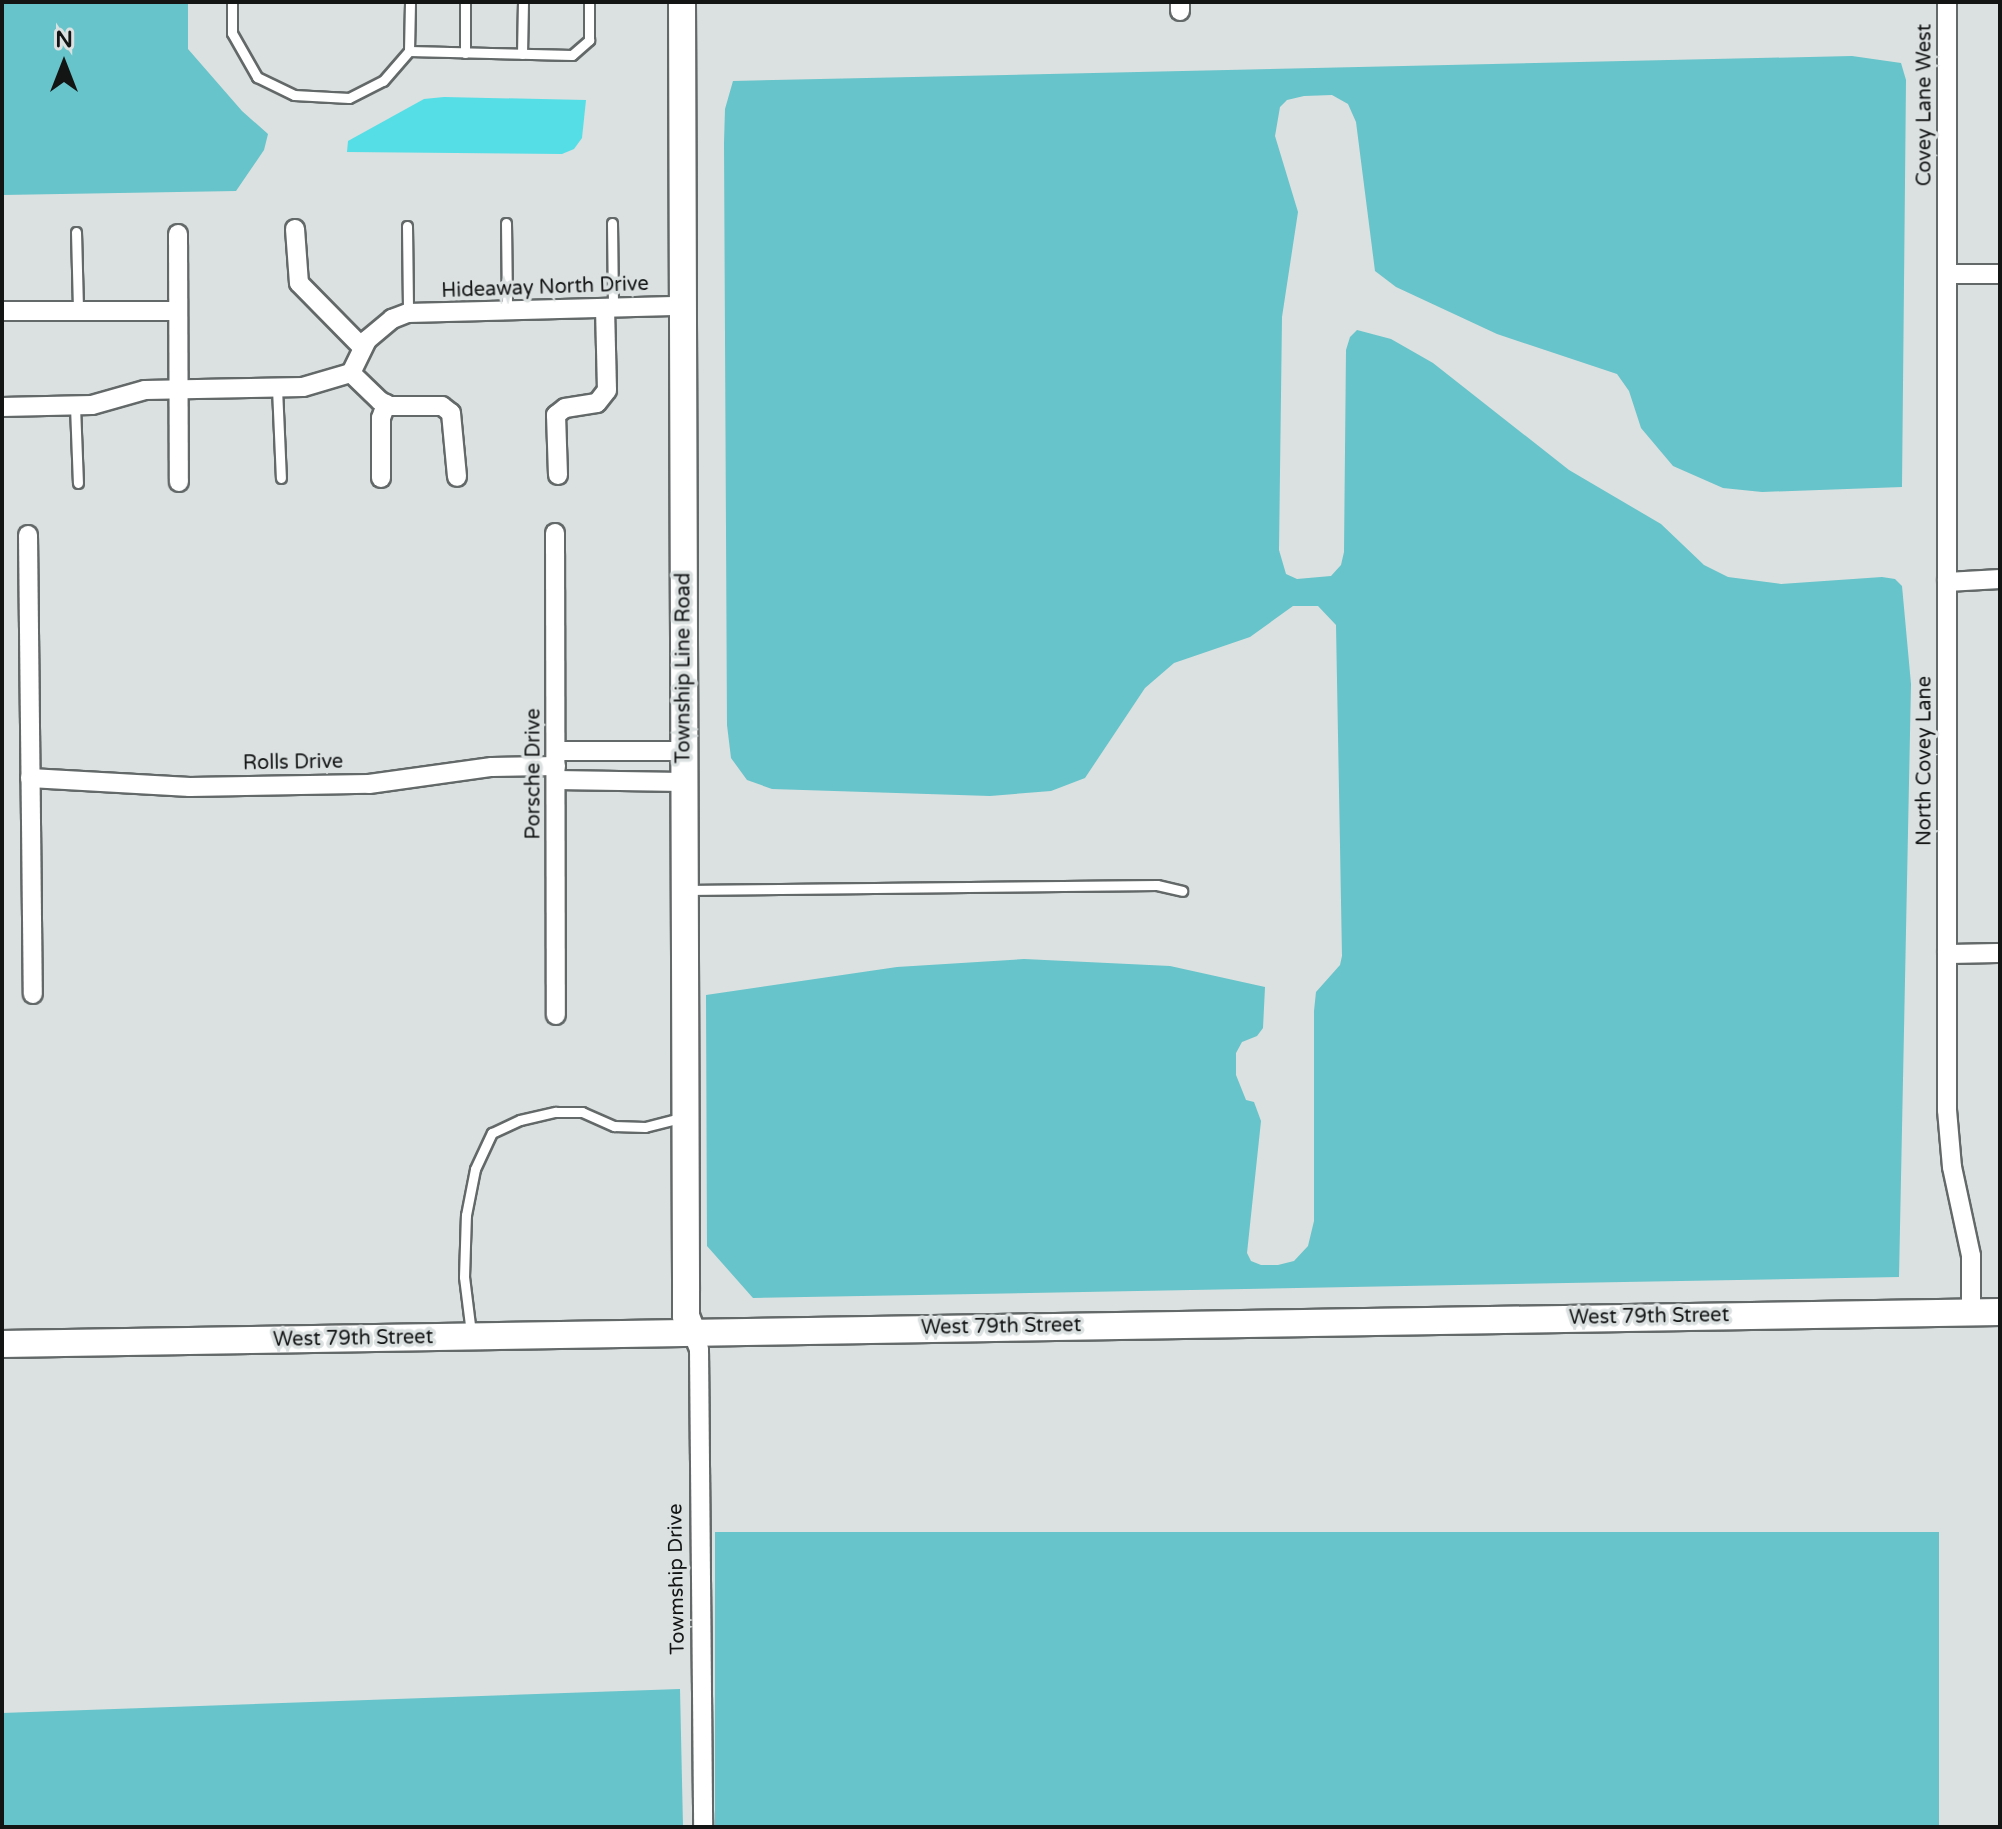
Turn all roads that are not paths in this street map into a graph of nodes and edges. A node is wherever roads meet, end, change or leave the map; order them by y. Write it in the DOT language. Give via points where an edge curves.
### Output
graph roads {
  1 [pos="232,2"];
  2 [pos="410,2"];
  3 [pos="465,2"];
  4 [pos="523,2"];
  5 [pos="589,2"];
  6 [pos="682,2"];
  7 [pos="1947,2"];
  8 [pos="409,51"];
  9 [pos="465,53"];
  10 [pos="522,54"];
  11 [pos="1947,207"];
  12 [pos="506,223"];
  13 [pos="612,223"];
  14 [pos="407,226"];
  15 [pos="295,229"];
  16 [pos="76,232"];
  17 [pos="178,234"];
  18 [pos="1947,274"];
  19 [pos="2000,274"];
  20 [pos="683,306"];
  21 [pos="609,308"];
  22 [pos="78,310"];
  23 [pos="2,311"];
  24 [pos="178,311"];
  25 [pos="507,311"];
  26 [pos="408,313"];
  27 [pos="361,346"];
  28 [pos="351,373"];
  29 [pos="277,388"];
  30 [pos="179,390"];
  31 [pos="386,404"];
  32 [pos="75,406"];
  33 [pos="2,407"];
  34 [pos="558,475"];
  35 [pos="457,477"];
  36 [pos="281,478"];
  37 [pos="381,478"];
  38 [pos="179,482"];
  39 [pos="78,483"];
  40 [pos="555,533"];
  41 [pos="28,535"];
  42 [pos="2000,579"];
  43 [pos="1947,582"];
  44 [pos="683,751"];
  45 [pos="556,765"];
  46 [pos="30,778"];
  47 [pos="683,782"];
  48 [pos="683,890"];
  49 [pos="1182,891"];
  50 [pos="2000,953"];
  51 [pos="1947,954"];
  52 [pos="33,994"];
  53 [pos="556,1015"];
  54 [pos="684,1117"];
  55 [pos="2000,1312"];
  56 [pos="1971,1313"];
  57 [pos="692,1332"];
  58 [pos="472,1336"];
  59 [pos="2,1344"];
  60 [pos="703,1827"];
  1 -- 8 [label="lane" via="232,33 257,77 294,95 349,98 383,81"];
  2 -- 8 [label="lane"];
  3 -- 9 [label="lane"];
  4 -- 10 [label="lane"];
  5 -- 10 [label="lane" via="589,40 572,55"];
  6 -- 20 [label="main road, Township Line Road"];
  7 -- 11 [label="street, Covey Lane West"];
  8 -- 9 [label="lane"];
  9 -- 10 [label="lane"];
  11 -- 18 [label="street, North Covey Lane"];
  12 -- 25 [label="lane"];
  13 -- 21 [label="lane"];
  14 -- 26 [label="lane"];
  15 -- 27 [label="street" via="299,283"];
  16 -- 22 [label="lane"];
  17 -- 24 [label="street"];
  18 -- 19 [label="street"];
  18 -- 43 [label="street, North Covey Lane"];
  20 -- 21 [label="street, Hideaway North Drive"];
  20 -- 44 [label="main road, Township Line Road"];
  21 -- 25 [label="street, Hideaway North Drive"];
  21 -- 34 [label="street" via="607,390 597,403 565,408 556,415"];
  22 -- 23 [label="street"];
  22 -- 24 [label="street"];
  24 -- 30 [label="street"];
  25 -- 26 [label="street, Hideaway North Drive"];
  26 -- 27 [label="street" via="386,323"];
  27 -- 28 [label="street"];
  28 -- 29 [label="street" via="320,384"];
  28 -- 31 [label="street"];
  29 -- 30 [label="street"];
  29 -- 36 [label="lane"];
  30 -- 32 [label="street" via="145,390"];
  30 -- 38 [label="street"];
  31 -- 35 [label="street" via="442,406 451,413"];
  31 -- 37 [label="street" via="381,418"];
  32 -- 33 [label="street"];
  32 -- 39 [label="lane"];
  40 -- 45 [label="street, Porsche Drive"];
  41 -- 46 [label="street"];
  42 -- 43 [label="street"];
  43 -- 51 [label="street, North Covey Lane"];
  44 -- 45 [label="street, Rolls Drive"];
  44 -- 47 [label="main road, Township Line Road"];
  45 -- 46 [label="street, Rolls Drive" via="492,767 369,784 190,787"];
  45 -- 47 [label="street, Rolls Drive"];
  45 -- 53 [label="street, Porsche Drive"];
  46 -- 52 [label="street"];
  47 -- 48 [label="main road, Township Line Road"];
  48 -- 49 [label="lane" via="1157,885"];
  48 -- 54 [label="main road, Township Line Road"];
  50 -- 51 [label="street"];
  51 -- 56 [label="street, North Covey Lane" via="1948,1129 1971,1256"];
  54 -- 57 [label="main road, Township Line Road" via="686,1316"];
  54 -- 58 [label="lane" via="645,1127 614,1126 582,1112 556,1112 492,1133 475,1169 466,1215 464,1277"];
  55 -- 56 [label="main road, West 79th Street"];
  56 -- 57 [label="main road, West 79th Street"];
  57 -- 58 [label="main road, West 79th Street"];
  57 -- 60 [label="street, Towmship Drive" via="699,1349"];
  58 -- 59 [label="main road, West 79th Street"];
}
